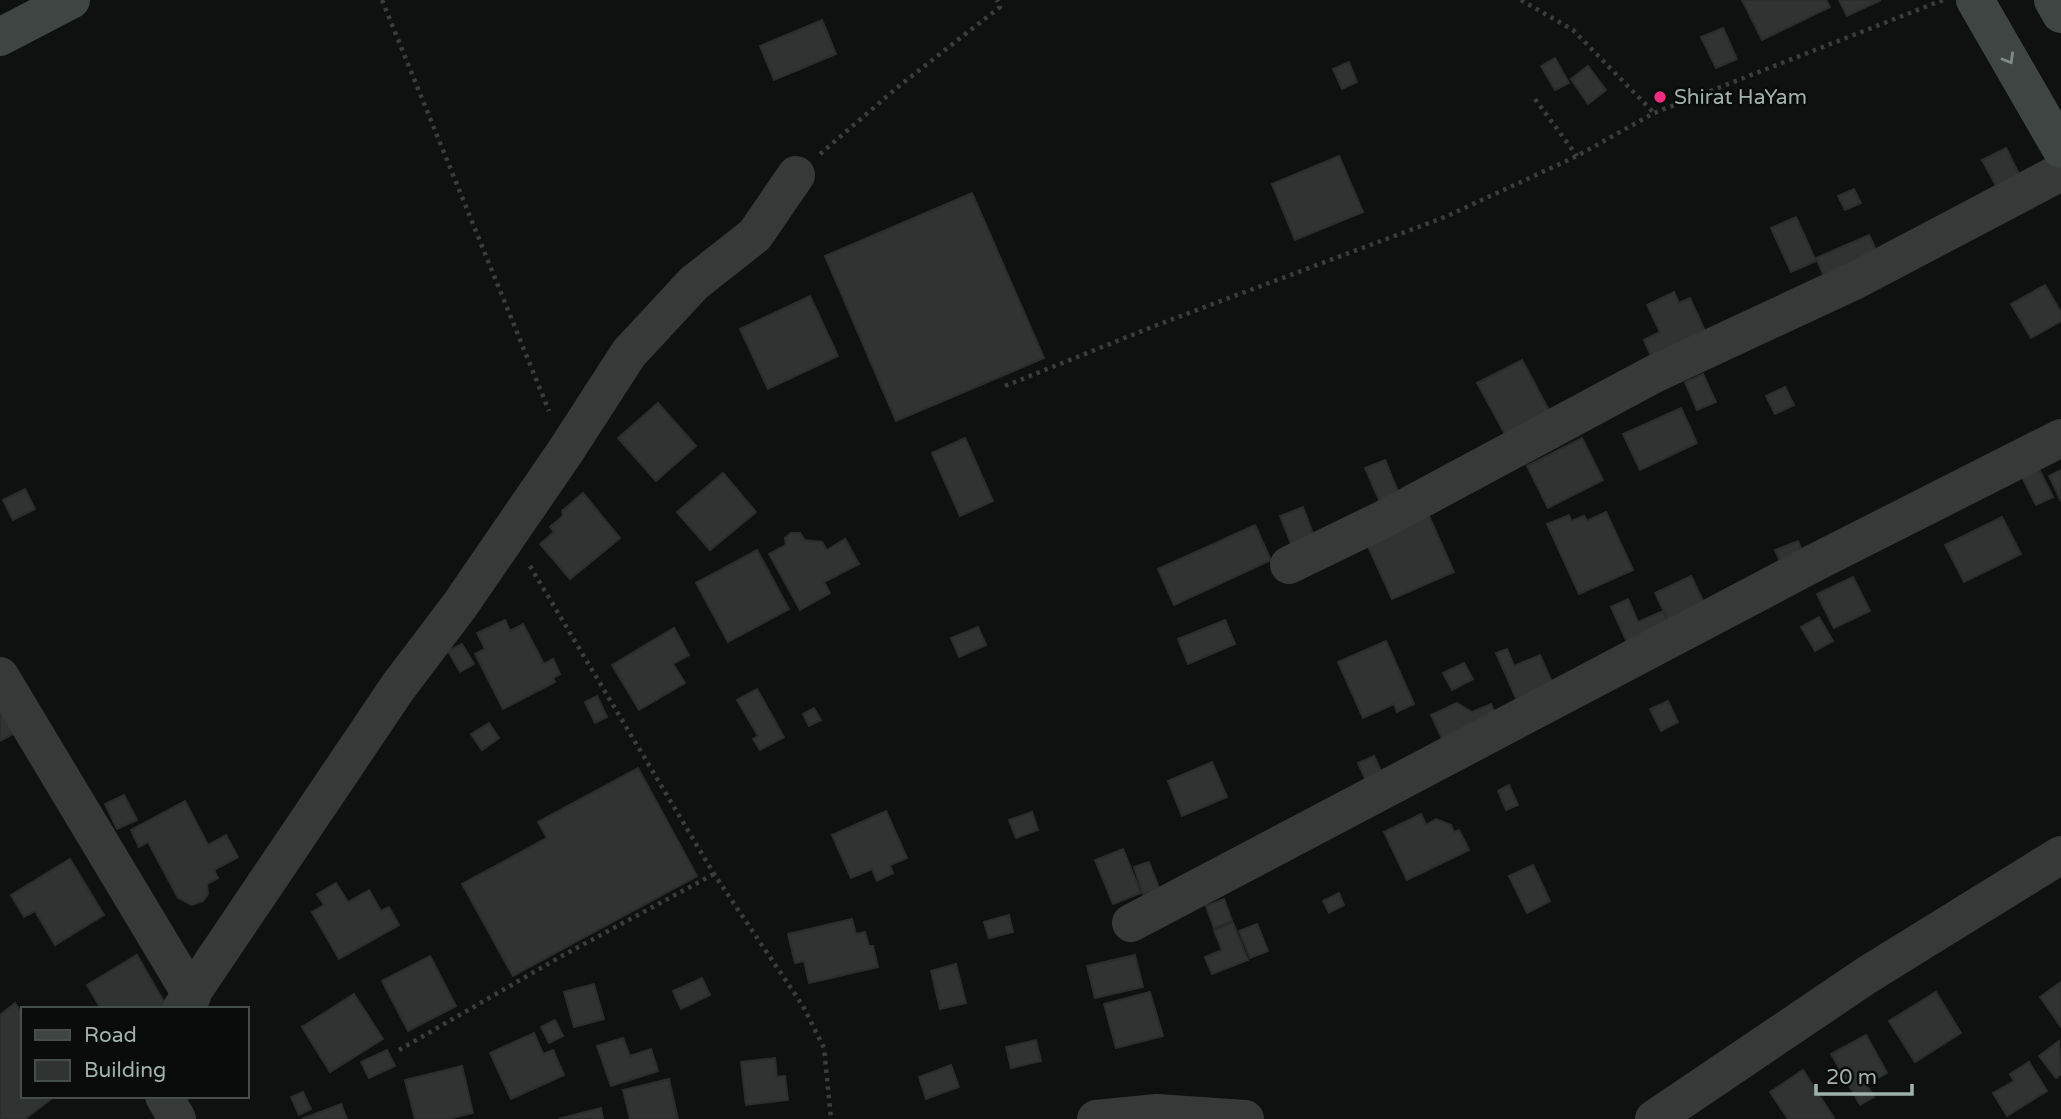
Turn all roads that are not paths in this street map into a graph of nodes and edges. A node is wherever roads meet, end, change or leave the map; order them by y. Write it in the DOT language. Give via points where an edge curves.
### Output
graph roads {
  1 [pos="71,0"];
  2 [pos="1975,0"];
  3 [pos="2053,0"];
  4 [pos="2061,14"];
  5 [pos="0,37"];
  6 [pos="2061,149"];
  7 [pos="2061,172"];
  8 [pos="796,176"];
  9 [pos="2061,438"];
  10 [pos="1289,565"];
  11 [pos="0,676"];
  12 [pos="2061,855"];
  13 [pos="1130,923"];
  14 [pos="187,1002"];
  15 [pos="165,1098"];
  16 [pos="177,1119"];
  17 [pos="1096,1119"];
  18 [pos="1245,1119"];
  19 [pos="1654,1119"];
  1 -- 5 [label="main road"];
  2 -- 6 [label="main road, one-way"];
  3 -- 4 [label="main road"];
  7 -- 10 [label="street" via="1856,280 1654,374"];
  8 -- 14 [label="street" via="755,235 694,283 629,354"];
  9 -- 13 [label="street"];
  11 -- 14 [label="street"];
  12 -- 19 [label="street" via="1867,975"];
  15 -- 16 [label="street"];
  17 -- 18 [label="street" via="1157,1113"];
}
